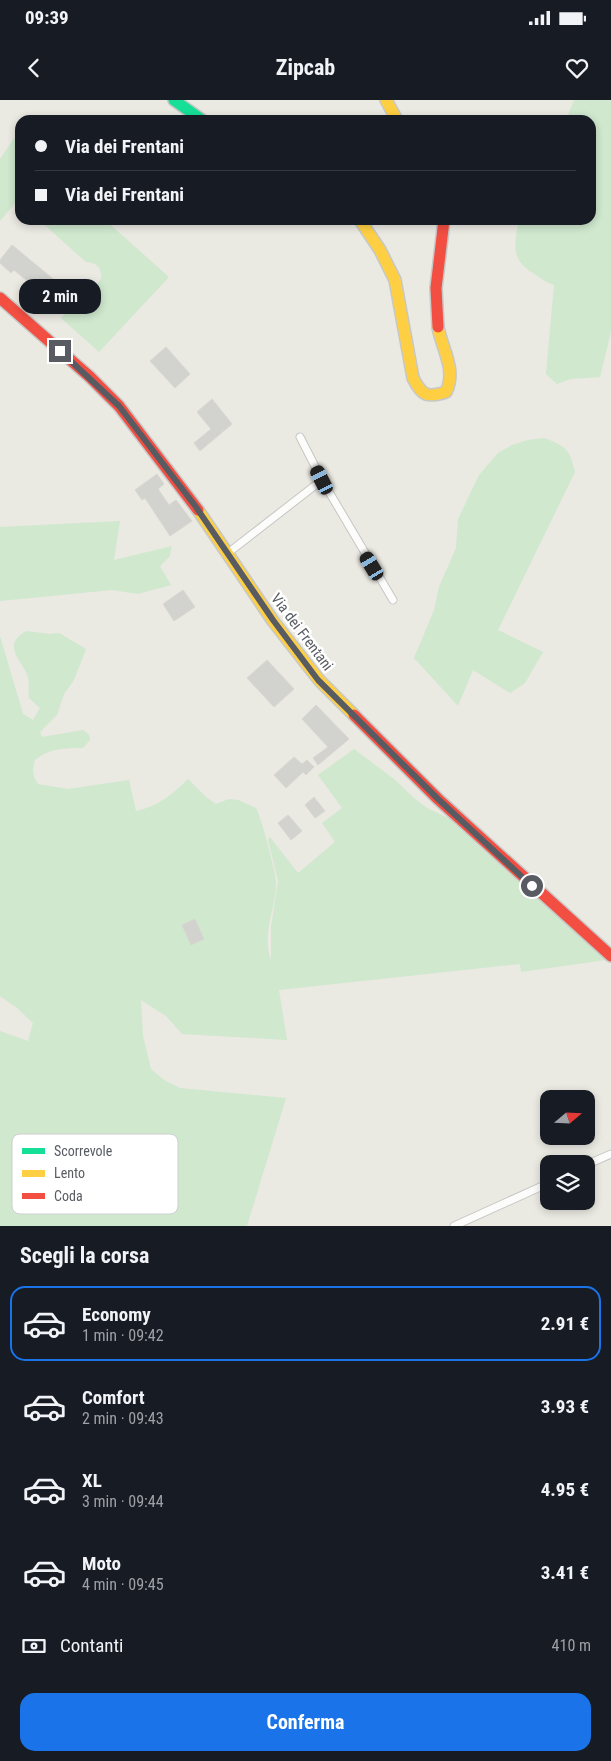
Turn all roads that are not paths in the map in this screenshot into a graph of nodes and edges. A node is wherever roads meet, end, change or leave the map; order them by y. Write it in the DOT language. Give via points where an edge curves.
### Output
graph roads {
  1 [pos="174,100"];
  2 [pos="386,100"];
  3 [pos="195,115"];
  4 [pos="394,115"];
  5 [pos="363,225"];
  6 [pos="443,225"];
  7 [pos="0,298"];
  8 [pos="300,437"];
  9 [pos="322,480"];
  10 [pos="228,553"];
  11 [pos="393,600"];
  12 [pos="611,956"];
  13 [pos="611,1154"];
  14 [pos="595,1161"];
  15 [pos="540,1186"];
  16 [pos="454,1226"];
  1 -- 3 [label="main road"];
  2 -- 4 [label="main road"];
  5 -- 6 [label="main road" via="395,280 413,378 422,392 434,396 446,392 451,376 440,338 435,302"];
  7 -- 10 [label="main road, Via dei Frentani" via="119,406"];
  8 -- 9 [label="lane"];
  9 -- 10 [label="lane"];
  9 -- 11 [label="lane"];
  10 -- 12 [label="main road, Via dei Frentani" via="318,680 438,799"];
  13 -- 14 [label="lane"];
  15 -- 16 [label="lane"];
}
